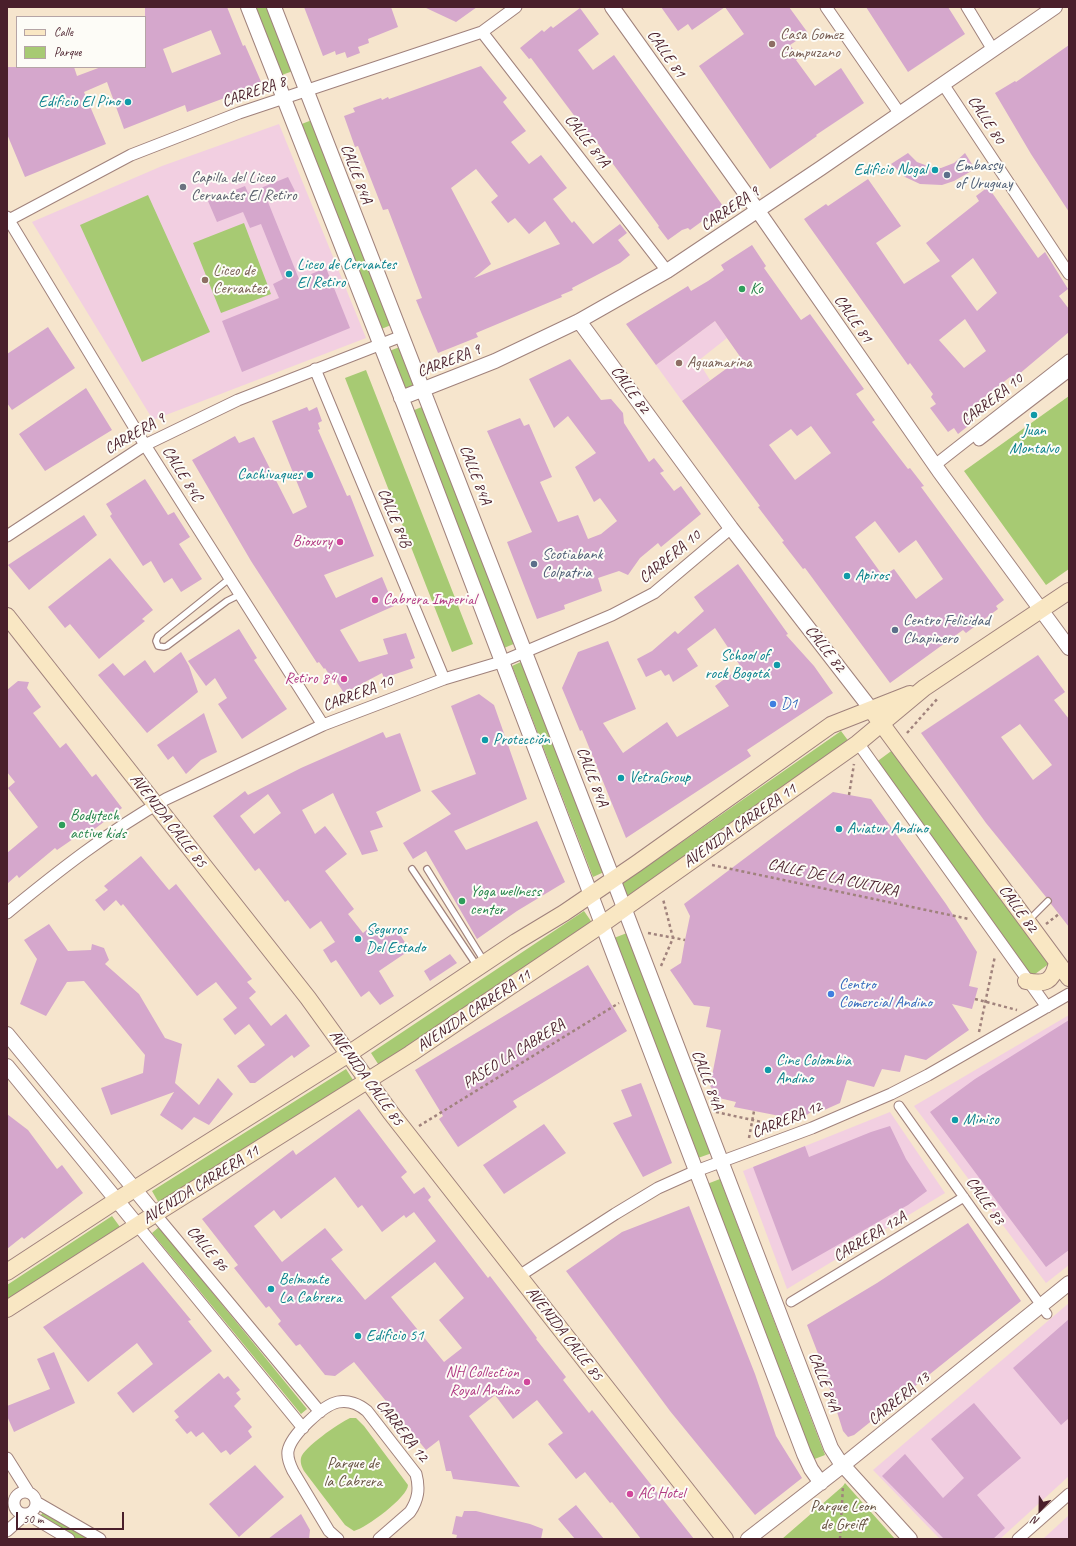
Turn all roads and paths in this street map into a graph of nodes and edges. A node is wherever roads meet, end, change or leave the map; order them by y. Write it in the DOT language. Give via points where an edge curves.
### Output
graph roads {
  1 [pos="248,7"];
  2 [pos="274,7"];
  3 [pos="516,7"];
  4 [pos="612,7"];
  5 [pos="826,7"];
  6 [pos="967,7"];
  7 [pos="1055,7"];
  8 [pos="482,32"];
  9 [pos="993,50"];
  10 [pos="943,84"];
  11 [pos="306,92"];
  12 [pos="283,99"];
  13 [pos="900,114"];
  14 [pos="758,211"];
  15 [pos="7,219"];
  16 [pos="667,271"];
  17 [pos="1069,274"];
  18 [pos="579,321"];
  19 [pos="402,336"];
  20 [pos="379,344"];
  21 [pos="1069,360"];
  22 [pos="315,369"];
  23 [pos="1069,371"];
  24 [pos="423,389"];
  25 [pos="401,398"];
  26 [pos="145,445"];
  27 [pos="937,468"];
  28 [pos="731,528"];
  29 [pos="7,536"];
  30 [pos="229,579"];
  31 [pos="1069,591"];
  32 [pos="240,595"];
  33 [pos="1041,609"];
  34 [pos="7,616"];
  35 [pos="1069,648"];
  36 [pos="525,652"];
  37 [pos="500,662"];
  38 [pos="444,678"];
  39 [pos="924,688"];
  40 [pos="871,709"];
  41 [pos="881,724"];
  42 [pos="323,725"];
  43 [pos="858,743"];
  44 [pos="854,759"];
  45 [pos="849,795"];
  46 [pos="155,805"];
  47 [pos="692,861"];
  48 [pos="427,868"];
  49 [pos="412,869"];
  50 [pos="613,879"];
  51 [pos="590,895"];
  52 [pos="662,897"];
  53 [pos="1048,901"];
  54 [pos="624,909"];
  55 [pos="7,913"];
  56 [pos="1059,914"];
  57 [pos="969,919"];
  58 [pos="1028,922"];
  59 [pos="1046,924"];
  60 [pos="601,925"];
  61 [pos="647,933"];
  62 [pos="673,938"];
  63 [pos="686,940"];
  64 [pos="996,956"];
  65 [pos="1057,962"];
  66 [pos="482,965"];
  67 [pos="658,972"];
  68 [pos="1069,978"];
  69 [pos="1026,981"];
  70 [pos="1069,994"];
  71 [pos="975,999"];
  72 [pos="625,1000"];
  73 [pos="986,1002"];
  74 [pos="1047,1007"];
  75 [pos="1018,1010"];
  76 [pos="979,1033"];
  77 [pos="7,1034"];
  78 [pos="349,1054"];
  79 [pos="7,1066"];
  80 [pos="368,1080"];
  81 [pos="899,1106"];
  82 [pos="754,1111"];
  83 [pos="716,1112"];
  84 [pos="752,1120"];
  85 [pos="769,1124"];
  86 [pos="416,1128"];
  87 [pos="748,1140"];
  88 [pos="721,1163"];
  89 [pos="696,1171"];
  90 [pos="135,1189"];
  91 [pos="964,1197"];
  92 [pos="117,1200"];
  93 [pos="155,1214"];
  94 [pos="137,1225"];
  95 [pos="7,1272"];
  96 [pos="519,1276"];
  97 [pos="1069,1283"];
  98 [pos="792,1302"];
  99 [pos="7,1309"];
  100 [pos="1044,1310"];
  101 [pos="320,1412"];
  102 [pos="302,1428"];
  103 [pos="7,1458"];
  104 [pos="843,1465"];
  105 [pos="843,1481"];
  106 [pos="821,1482"];
  107 [pos="29,1493"];
  108 [pos="1069,1494"];
  109 [pos="36,1502"];
  110 [pos="10,1509"];
  111 [pos="27,1514"];
  112 [pos="7,1531"];
  113 [pos="69,1539"];
  114 [pos="100,1539"];
  115 [pos="338,1539"];
  116 [pos="379,1539"];
  117 [pos="725,1539"];
  118 [pos="748,1539"];
  119 [pos="840,1539"];
  120 [pos="910,1539"];
  121 [pos="1018,1539"];
  1 -- 12 [label="street"];
  2 -- 11 [label="street, CALLE 84A"];
  3 -- 8 [label="street, CARRERA 8"];
  4 -- 14 [label="street, CALLE 81"];
  5 -- 13 [label="street"];
  6 -- 9 [label="street"];
  7 -- 9 [label="street, CARRERA 9"];
  8 -- 11 [label="street, CARRERA 8"];
  8 -- 16 [label="street, CALLE 81A"];
  9 -- 10 [label="street, CARRERA 9"];
  10 -- 13 [label="street, CARRERA 9"];
  10 -- 17 [label="street, CALLE 80"];
  11 -- 12 [label="street, CARRERA 8"];
  11 -- 19 [label="street, CALLE 84A"];
  12 -- 15 [label="street, CARRERA 8" via="239,113 131,155"];
  12 -- 20 [label="street"];
  13 -- 14 [label="street, CARRERA 9"];
  14 -- 16 [label="street, CARRERA 9"];
  14 -- 27 [label="street, CALLE 81"];
  15 -- 26 [label="street, CALLE 84C"];
  16 -- 18 [label="street, CARRERA 9"];
  18 -- 24 [label="street, CARRERA 9" via="476,370"];
  18 -- 28 [label="street, CALLE 82"];
  19 -- 20 [label="street, CARRERA 9"];
  19 -- 24 [label="street, CALLE 84A"];
  20 -- 22 [label="street, CARRERA 9"];
  20 -- 25 [label="street"];
  21 -- 27 [label="street, CARRERA 10"];
  22 -- 26 [label="street, CARRERA 9" via="238,400"];
  22 -- 38 [label="street, CALLE 84B"];
  23 -- 27 [label="street, CARRERA 10"];
  24 -- 25 [label="street, CARRERA 9"];
  24 -- 36 [label="street, CALLE 84A"];
  25 -- 37 [label="street"];
  26 -- 29 [label="street, CARRERA 9"];
  26 -- 30 [label="street, CALLE 84C"];
  27 -- 33 [label="street, CALLE 81"];
  28 -- 36 [label="street, CARRERA 10" via="654,593 612,615"];
  28 -- 40 [label="street, CALLE 82"];
  30 -- 32 [label="street, CALLE 84C"];
  30 -- 32 [label="lane" via="158,636 158,646 164,648 227,601"];
  31 -- 33 [label="main road, AVENIDA CARRERA 11"];
  32 -- 42 [label="street, CALLE 84C"];
  33 -- 35 [label="street, CALLE 81"];
  33 -- 39 [label="main road, AVENIDA CARRERA 11"];
  34 -- 46 [label="main road, AVENIDA CALLE 85"];
  36 -- 37 [label="street, CARRERA 10"];
  36 -- 50 [label="street, CALLE 84A"];
  37 -- 38 [label="street, CARRERA 10"];
  37 -- 51 [label="street"];
  38 -- 42 [label="street, CARRERA 10"];
  39 -- 40 [label="main road, AVENIDA CARRERA 11"];
  39 -- 41 [label="main road, AVENIDA CARRERA 11"];
  40 -- 41 [label="main road, CALLE 82"];
  40 -- 50 [label="main road, AVENIDA CARRERA 11" via="831,725"];
  41 -- 43 [label="main road, AVENIDA CARRERA 11"];
  41 -- 58 [label="main road, CALLE 82"];
  42 -- 46 [label="street, CARRERA 10"];
  43 -- 47 [label="main road, AVENIDA CARRERA 11"];
  43 -- 69 [label="street"];
  44 -- 45 [label="path"];
  46 -- 55 [label="street, CARRERA 10" via="60,870"];
  46 -- 78 [label="main road, AVENIDA CALLE 85"];
  47 -- 54 [label="main road, AVENIDA CARRERA 11"];
  47 -- 57 [label="path, CALLE DE LA CULTURA"];
  48 -- 66 [label="lane" via="482,959"];
  49 -- 66 [label="lane"];
  50 -- 51 [label="main road, AVENIDA CARRERA 11"];
  50 -- 54 [label="street, CALLE 84A"];
  51 -- 60 [label="street"];
  51 -- 66 [label="main road, AVENIDA CARRERA 11"];
  52 -- 62 [label="path"];
  53 -- 58 [label="lane"];
  54 -- 60 [label="main road, AVENIDA CARRERA 11"];
  54 -- 88 [label="street, CALLE 84A"];
  56 -- 59 [label="path"];
  58 -- 65 [label="main road, CALLE 82"];
  60 -- 80 [label="main road, AVENIDA CARRERA 11"];
  60 -- 89 [label="street"];
  61 -- 62 [label="path"];
  62 -- 63 [label="path"];
  62 -- 67 [label="path"];
  64 -- 73 [label="path"];
  65 -- 68 [label="main road, CALLE 82"];
  65 -- 69 [label="main road" via="1053,976 1048,981"];
  66 -- 78 [label="main road, AVENIDA CARRERA 11"];
  69 -- 74 [label="street"];
  70 -- 74 [label="street, CARRERA 12"];
  71 -- 73 [label="path"];
  72 -- 86 [label="path, PASEO LA CABRERA"];
  73 -- 75 [label="path"];
  73 -- 76 [label="path"];
  74 -- 88 [label="street, CARRERA 12" via="891,1094"];
  77 -- 90 [label="street, CALLE 86"];
  78 -- 80 [label="main road, AVENIDA CALLE 85"];
  78 -- 90 [label="main road, AVENIDA CARRERA 11"];
  79 -- 92 [label="street"];
  80 -- 93 [label="main road, AVENIDA CARRERA 11"];
  80 -- 96 [label="main road, AVENIDA CALLE 85"];
  81 -- 91 [label="street, CALLE 83"];
  82 -- 84 [label="path"];
  83 -- 84 [label="path"];
  84 -- 85 [label="path"];
  84 -- 87 [label="path"];
  88 -- 89 [label="street, CARRERA 12"];
  88 -- 104 [label="street, CALLE 84A" via="831,1448"];
  89 -- 96 [label="street, CARRERA 12" via="658,1188"];
  89 -- 106 [label="street" via="804,1454"];
  90 -- 92 [label="main road, AVENIDA CARRERA 11"];
  90 -- 93 [label="street, CALLE 86"];
  91 -- 98 [label="street, CARRERA 12A"];
  91 -- 100 [label="street, CALLE 83"];
  92 -- 94 [label="street"];
  92 -- 95 [label="main road, AVENIDA CARRERA 11"];
  93 -- 94 [label="main road, AVENIDA CARRERA 11"];
  93 -- 101 [label="street, CALLE 86"];
  94 -- 99 [label="main road, AVENIDA CARRERA 11"];
  94 -- 102 [label="street"];
  96 -- 117 [label="main road, AVENIDA CALLE 85"];
  97 -- 100 [label="street, CARRERA 13"];
  100 -- 104 [label="street, CARRERA 13"];
  101 -- 102 [label="street, CARRERA 12"];
  101 -- 116 [label="street, CARRERA 12" via="338,1402 351,1402 363,1407 416,1474 418,1494 410,1512"];
  102 -- 115 [label="street, CARRERA 12" via="292,1439 289,1463 329,1531"];
  103 -- 107 [label="street"];
  104 -- 106 [label="street, CARRERA 13"];
  104 -- 120 [label="street, CALLE 84A"];
  105 -- 119 [label="path"];
  106 -- 118 [label="street, CARRERA 13"];
  107 -- 109 [label="street"];
  107 -- 110 [label="street" via="18,1494"];
  108 -- 121 [label="street"];
  109 -- 111 [label="street" via="33,1511"];
  109 -- 114 [label="street"];
  110 -- 111 [label="street"];
  111 -- 112 [label="street"];
  111 -- 113 [label="street"];
}
